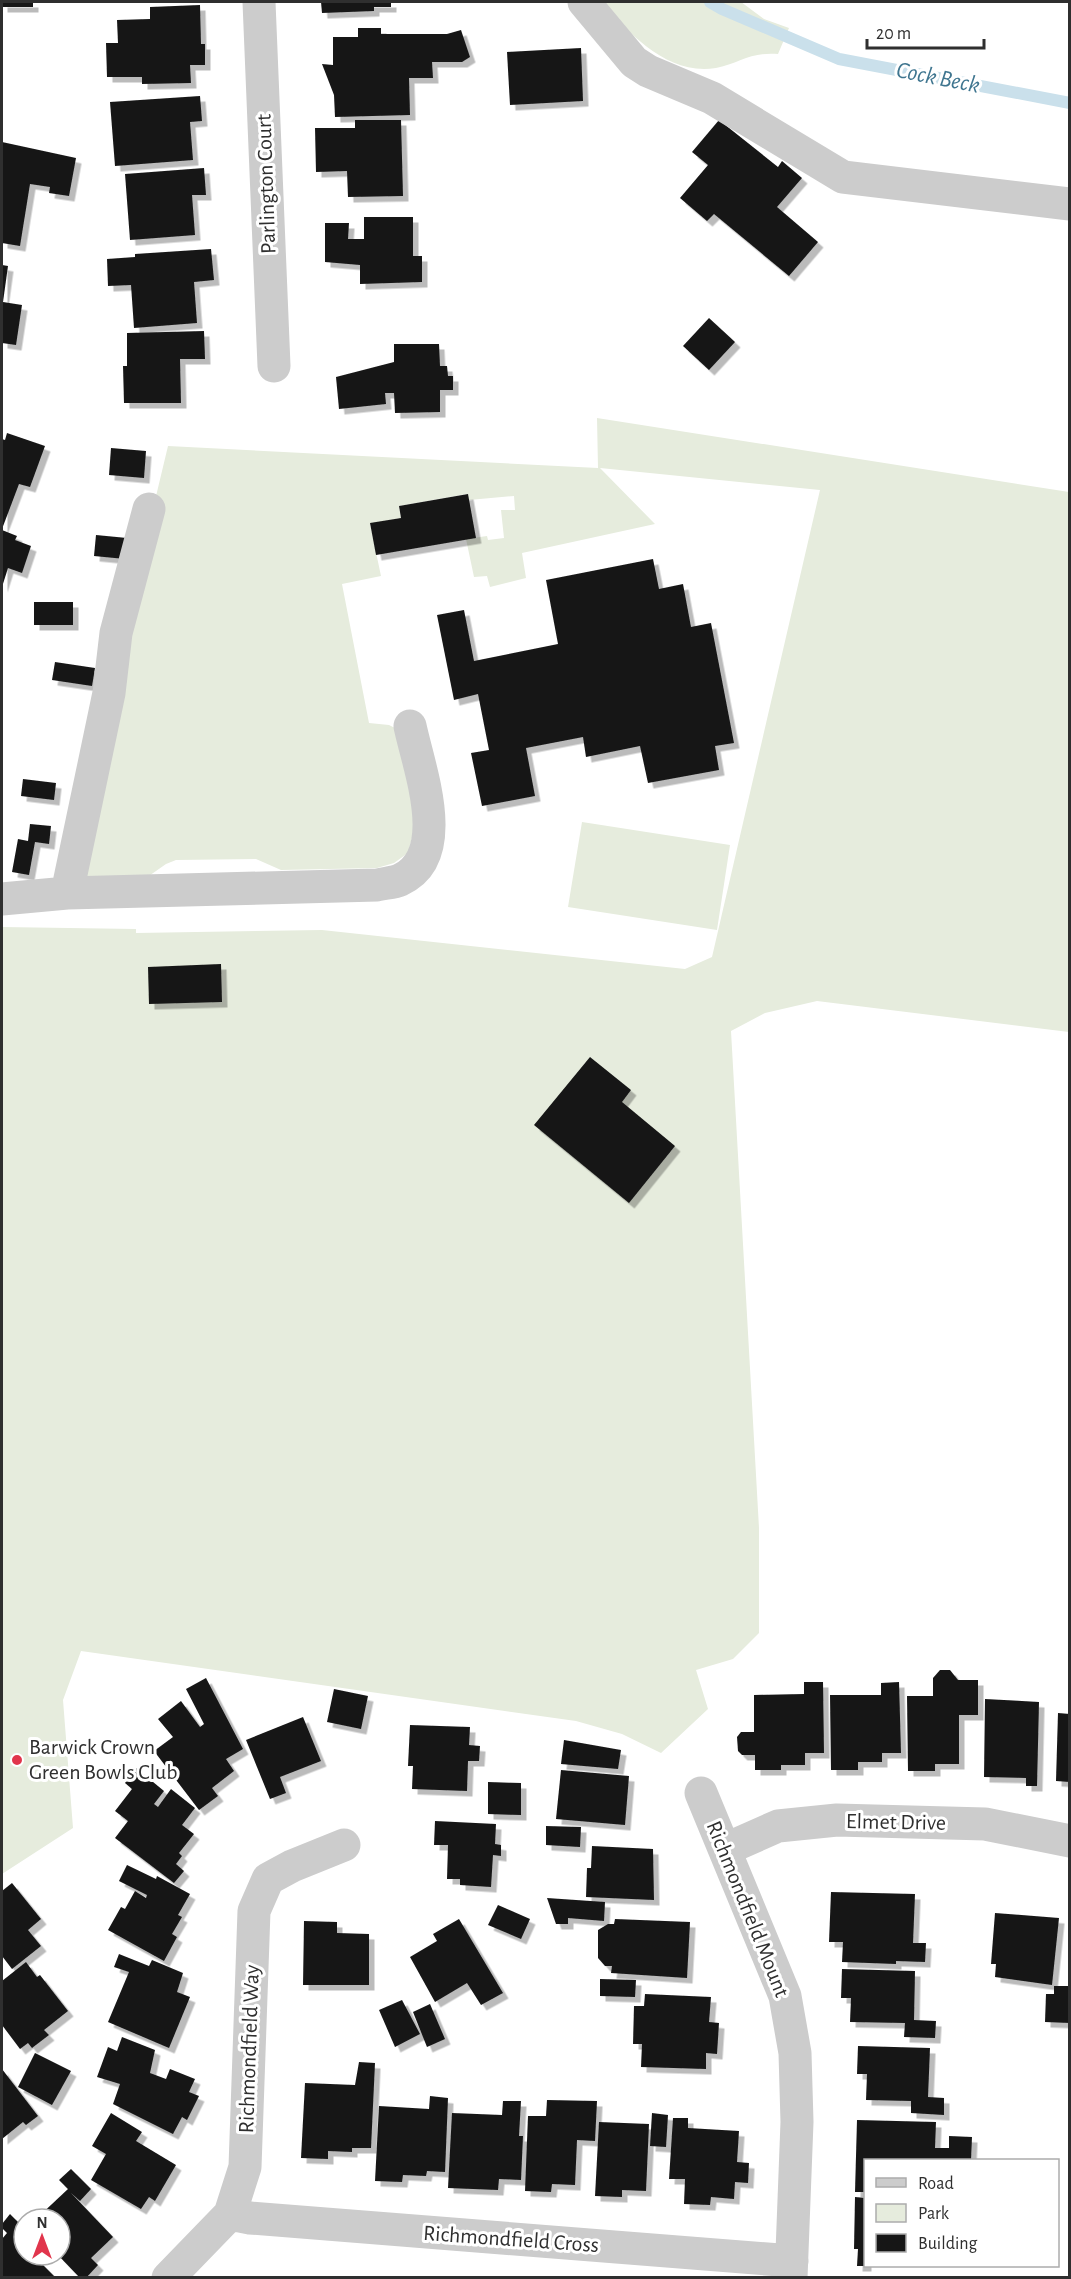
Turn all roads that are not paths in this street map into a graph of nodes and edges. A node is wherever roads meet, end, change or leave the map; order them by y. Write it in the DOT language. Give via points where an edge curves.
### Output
graph roads {
  1 [pos="259,2"];
  2 [pos="584,2"];
  3 [pos="1070,204"];
  4 [pos="274,366"];
  5 [pos="149,509"];
  6 [pos="410,726"];
  7 [pos="67,893"];
  8 [pos="2,899"];
  9 [pos="701,1792"];
  10 [pos="1070,1841"];
  11 [pos="726,1849"];
  12 [pos="351,1850"];
  13 [pos="230,2214"];
  14 [pos="792,2269"];
  15 [pos="168,2277"];
  1 -- 4 [label="street, Parlington Court"];
  2 -- 3 [label="street" via="641,66 712,98 843,177"];
  5 -- 7 [label="street" via="116,633 109,693"];
  6 -- 7 [label="street" via="430,820 428,847 418,866 399,880 377,885"];
  7 -- 8 [label="street"];
  9 -- 11 [label="street, Richmondfield Mount"];
  10 -- 11 [label="street, Elmet Drive" via="984,1824 837,1820 778,1826"];
  11 -- 14 [label="street, Richmondfield Mount" via="786,1996 795,2053"];
  12 -- 13 [label="street, Richmondfield Way" via="292,1866 268,1879 254,1911 245,2167"];
  13 -- 14 [label="street, Richmondfield Cross"];
  13 -- 15 [label="street, Richmondfield Way"];
}
